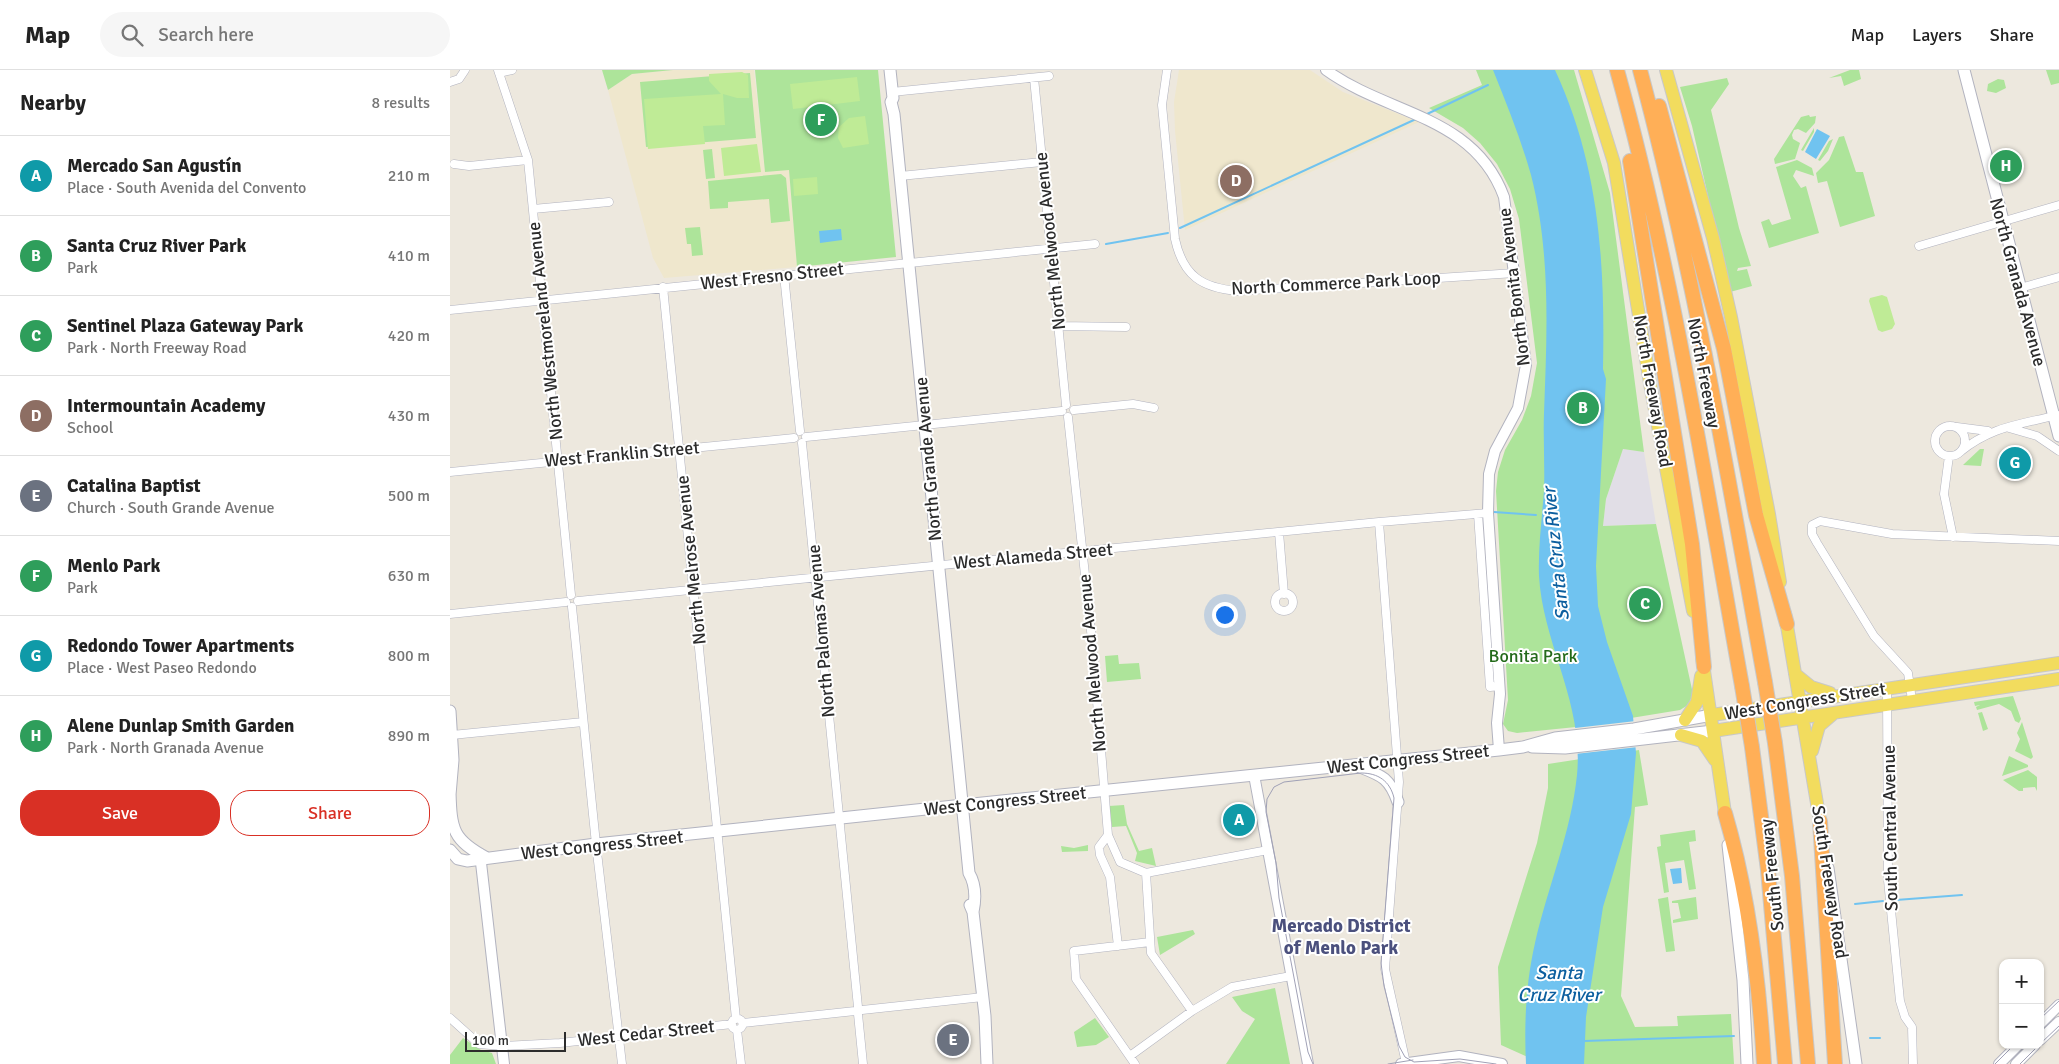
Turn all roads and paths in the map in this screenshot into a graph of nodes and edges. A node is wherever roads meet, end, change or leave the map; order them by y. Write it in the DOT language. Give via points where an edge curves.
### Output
graph roads {
  1 [pos="465,70"];
  2 [pos="512,70"];
  3 [pos="890,70"];
  4 [pos="1167,70"];
  5 [pos="1326,70"];
  6 [pos="1585,70"];
  7 [pos="1611,70"];
  8 [pos="1617,70"];
  9 [pos="1640,70"];
  10 [pos="1648,70"];
  11 [pos="1666,70"];
  12 [pos="1964,70"];
  13 [pos="499,71"];
  14 [pos="1049,76"];
  15 [pos="1034,78"];
  16 [pos="450,82"];
  17 [pos="892,95"];
  18 [pos="528,160"];
  19 [pos="1042,162"];
  20 [pos="454,164"];
  21 [pos="900,176"];
  22 [pos="609,202"];
  23 [pos="2059,205"];
  24 [pos="533,209"];
  25 [pos="2002,222"];
  26 [pos="1095,244"];
  27 [pos="1919,246"];
  28 [pos="1051,249"];
  29 [pos="909,263"];
  30 [pos="1515,273"];
  31 [pos="784,275"];
  32 [pos="2059,277"];
  33 [pos="663,287"];
  34 [pos="2020,288"];
  35 [pos="542,299"];
  36 [pos="450,310"];
  37 [pos="1059,326"];
  38 [pos="1126,327"];
  39 [pos="1154,408"];
  40 [pos="1067,411"];
  41 [pos="2056,416"];
  42 [pos="925,425"];
  43 [pos="1956,427"];
  44 [pos="2002,429"];
  45 [pos="1992,431"];
  46 [pos="2059,436"];
  47 [pos="803,437"];
  48 [pos="679,449"];
  49 [pos="2059,451"];
  50 [pos="1960,452"];
  51 [pos="1949,456"];
  52 [pos="559,460"];
  53 [pos="450,472"];
  54 [pos="1483,514"];
  55 [pos="1379,522"];
  56 [pos="1279,532"];
  57 [pos="1953,537"];
  58 [pos="2059,541"];
  59 [pos="1082,552"];
  60 [pos="938,565"];
  61 [pos="816,577"];
  62 [pos="695,589"];
  63 [pos="1284,594"];
  64 [pos="572,601"];
  65 [pos="450,614"];
  66 [pos="1787,624"];
  67 [pos="2059,663"];
  68 [pos="1704,667"];
  69 [pos="1796,674"];
  70 [pos="2059,679"];
  71 [pos="1765,682"];
  72 [pos="1910,685"];
  73 [pos="1742,686"];
  74 [pos="1887,688"];
  75 [pos="1845,694"];
  76 [pos="1800,700"];
  77 [pos="1912,700"];
  78 [pos="1887,704"];
  79 [pos="450,711"];
  80 [pos="1839,712"];
  81 [pos="1712,715"];
  82 [pos="1803,718"];
  83 [pos="1685,720"];
  84 [pos="584,722"];
  85 [pos="1713,731"];
  86 [pos="452,735"];
  87 [pos="1681,735"];
  88 [pos="1564,743"];
  89 [pos="1499,750"];
  90 [pos="1810,758"];
  91 [pos="1398,760"];
  92 [pos="1354,764"];
  93 [pos="1718,766"];
  94 [pos="1254,775"];
  95 [pos="451,777"];
  96 [pos="1104,790"];
  97 [pos="450,794"];
  98 [pos="1398,802"];
  99 [pos="962,805"];
  100 [pos="1725,813"];
  101 [pos="838,819"];
  102 [pos="1820,821"];
  103 [pos="717,832"];
  104 [pos="1108,834"];
  105 [pos="596,844"];
  106 [pos="1268,850"];
  107 [pos="451,855"];
  108 [pos="482,857"];
  109 [pos="1146,873"];
  110 [pos="1150,942"];
  111 [pos="1118,946"];
  112 [pos="1291,976"];
  113 [pos="983,997"];
  114 [pos="2059,1005"];
  115 [pos="858,1011"];
  116 [pos="1192,1011"];
  117 [pos="450,1018"];
  118 [pos="2044,1020"];
  119 [pos="2059,1022"];
  120 [pos="737,1024"];
  121 [pos="619,1036"];
  122 [pos="2044,1036"];
  123 [pos="502,1046"];
  124 [pos="2014,1049"];
  125 [pos="2031,1049"];
  126 [pos="1130,1056"];
  127 [pos="504,1064"];
  128 [pos="622,1064"];
  129 [pos="740,1064"];
  130 [pos="864,1064"];
  131 [pos="987,1064"];
  132 [pos="1135,1064"];
  133 [pos="1308,1064"];
  134 [pos="1404,1064"];
  135 [pos="1502,1064"];
  136 [pos="1747,1064"];
  137 [pos="1764,1064"];
  138 [pos="1785,1064"];
  139 [pos="1808,1064"];
  140 [pos="1835,1064"];
  141 [pos="1856,1064"];
  142 [pos="1913,1064"];
  143 [pos="1999,1064"];
  144 [pos="2016,1064"];
  1 -- 16 [label="street" via="459,79"];
  2 -- 13 [label="street"];
  3 -- 17 [label="main road, North Grande Avenue"];
  4 -- 30 [label="street, North Commerce Park Loop" via="1162,105 1175,239 1179,257 1189,272 1204,285 1238,291"];
  5 -- 30 [label="street, North Bonita Avenue" via="1336,78 1438,124 1463,139 1486,161 1497,177 1504,197"];
  6 -- 68 [label="main road, North Freeway Road" via="1614,163 1651,389"];
  7 -- 68 [label="highway" via="1635,185 1684,487"];
  8 -- 73 [label="highway, North Freeway" via="1661,249"];
  9 -- 71 [label="highway, North Freeway" via="1673,200 1708,364"];
  10 -- 66 [label="highway" via="1724,349 1756,515"];
  11 -- 66 [label="main road" via="1713,238 1731,317 1770,514"];
  12 -- 25 [label="main road, North Granada Avenue"];
  13 -- 18 [label="street, North Westmoreland Avenue"];
  14 -- 15 [label="street"];
  15 -- 17 [label="street"];
  15 -- 19 [label="street, North Melwood Avenue"];
  17 -- 21 [label="main road, North Grande Avenue"];
  18 -- 20 [label="street" via="469,166"];
  18 -- 24 [label="street, North Westmoreland Avenue"];
  19 -- 21 [label="street"];
  19 -- 28 [label="street, North Melwood Avenue"];
  21 -- 29 [label="main road, North Grande Avenue"];
  22 -- 24 [label="street"];
  23 -- 25 [label="street"];
  24 -- 35 [label="street, North Westmoreland Avenue"];
  25 -- 27 [label="street"];
  25 -- 34 [label="main road, North Granada Avenue"];
  26 -- 28 [label="street, West Fresno Street"];
  28 -- 29 [label="street, West Fresno Street"];
  28 -- 37 [label="street, North Melwood Avenue"];
  29 -- 31 [label="street, West Fresno Street"];
  29 -- 42 [label="main road, North Grande Avenue"];
  30 -- 54 [label="street, North Bonita Avenue" via="1524,337 1524,388 1518,408 1495,451"];
  31 -- 33 [label="street, West Fresno Street"];
  31 -- 47 [label="street, North Palomas Avenue"];
  32 -- 34 [label="street"];
  33 -- 35 [label="street, West Fresno Street"];
  33 -- 48 [label="street, North Melrose Avenue"];
  34 -- 41 [label="main road, North Granada Avenue"];
  35 -- 36 [label="street, West Fresno Street"];
  35 -- 52 [label="street, North Westmoreland Avenue"];
  37 -- 38 [label="street"];
  37 -- 40 [label="street, North Melwood Avenue"];
  39 -- 40 [label="street" via="1133,404"];
  40 -- 42 [label="street"];
  40 -- 59 [label="street, North Melwood Avenue"];
  41 -- 44 [label="street"];
  41 -- 46 [label="main road, North Granada Avenue"];
  42 -- 47 [label="street"];
  42 -- 60 [label="main road, North Grande Avenue"];
  43 -- 45 [label="street"];
  43 -- 50 [label="street" via="1965,438"];
  43 -- 51 [label="street" via="1942,428 1934,440 1937,450"];
  44 -- 45 [label="street"];
  44 -- 49 [label="street" via="2033,434"];
  45 -- 50 [label="street"];
  47 -- 48 [label="street, West Franklin Street" via="795,434 794,438"];
  47 -- 61 [label="street, North Palomas Avenue"];
  48 -- 52 [label="street, West Franklin Street"];
  48 -- 62 [label="street, North Melrose Avenue"];
  50 -- 51 [label="street"];
  51 -- 57 [label="street" via="1944,494"];
  52 -- 53 [label="street, West Franklin Street"];
  52 -- 64 [label="street, North Westmoreland Avenue"];
  54 -- 55 [label="street, West Alameda Street"];
  54 -- 89 [label="street, North Bonita Avenue" via="1500,686"];
  55 -- 56 [label="street, West Alameda Street"];
  55 -- 91 [label="street"];
  56 -- 59 [label="street, West Alameda Street"];
  56 -- 63 [label="street"];
  57 -- 58 [label="street"];
  57 -- 72 [label="street" via="1884,533 1820,521 1812,526 1812,534 1835,574 1874,636 1906,670"];
  59 -- 60 [label="street, West Alameda Street"];
  59 -- 96 [label="street, North Melwood Avenue"];
  60 -- 61 [label="street, West Alameda Street"];
  60 -- 99 [label="main road, North Grande Avenue"];
  61 -- 62 [label="street, West Alameda Street"];
  61 -- 101 [label="street, North Palomas Avenue"];
  62 -- 64 [label="street, West Alameda Street"];
  62 -- 103 [label="street, North Melrose Avenue"];
  64 -- 65 [label="street, West Alameda Street"];
  64 -- 84 [label="street, North Westmoreland Avenue"];
  66 -- 69 [label="main road"];
  67 -- 72 [label="main road, West Congress Street"];
  68 -- 81 [label="main road, North Freeway Road"];
  68 -- 83 [label="main road" via="1697,702"];
  69 -- 75 [label="main road" via="1818,691"];
  69 -- 76 [label="main road"];
  70 -- 77 [label="main road, West Congress Street"];
  71 -- 139 [label="highway, South Freeway, bridge" via="1794,895"];
  72 -- 74 [label="main road, West Congress Street"];
  72 -- 77 [label="street"];
  73 -- 138 [label="highway, South Freeway, bridge" via="1769,880"];
  74 -- 75 [label="main road, West Congress Street"];
  74 -- 78 [label="street, South Central Avenue"];
  75 -- 76 [label="main road, West Congress Street"];
  76 -- 81 [label="main road, West Congress Street"];
  76 -- 82 [label="main road, South Freeway Road"];
  77 -- 78 [label="main road, West Congress Street"];
  78 -- 80 [label="main road, West Congress Street"];
  78 -- 142 [label="street, South Central Avenue" via="1888,880 1900,1003 1910,1024"];
  79 -- 86 [label="main road"];
  80 -- 82 [label="main road, West Congress Street"];
  80 -- 90 [label="main road" via="1818,726"];
  81 -- 83 [label="main road, West Congress Street"];
  81 -- 85 [label="main road"];
  82 -- 85 [label="main road, West Congress Street"];
  82 -- 90 [label="main road, South Freeway Road"];
  83 -- 88 [label="main road, West Congress Street"];
  84 -- 86 [label="street"];
  84 -- 105 [label="street, North Westmoreland Avenue"];
  85 -- 87 [label="main road, West Congress Street"];
  85 -- 93 [label="main road"];
  86 -- 95 [label="main road"];
  87 -- 88 [label="main road, West Congress Street"];
  87 -- 93 [label="main road" via="1702,742"];
  88 -- 89 [label="main road, West Congress Street"];
  89 -- 91 [label="main road, West Congress Street"];
  90 -- 102 [label="main road, South Freeway Road"];
  91 -- 92 [label="main road, West Congress Street"];
  91 -- 98 [label="street"];
  92 -- 94 [label="main road, West Congress Street"];
  92 -- 98 [label="main road" via="1377,773 1389,782"];
  93 -- 100 [label="main road"];
  94 -- 96 [label="main road, West Congress Street"];
  94 -- 106 [label="street"];
  95 -- 97 [label="main road"];
  96 -- 99 [label="main road, West Congress Street"];
  96 -- 104 [label="street, North Melwood Avenue"];
  97 -- 108 [label="main road" via="456,836"];
  98 -- 134 [label="street" via="1385,969"];
  99 -- 101 [label="main road, West Congress Street"];
  99 -- 113 [label="main road, North Grande Avenue" via="969,873 973,880 973,912"];
  100 -- 136 [label="main road" via="1742,971"];
  100 -- 137 [label="highway" via="1750,921"];
  101 -- 103 [label="main road, West Congress Street"];
  101 -- 115 [label="street, North Palomas Avenue"];
  102 -- 140 [label="highway"];
  102 -- 141 [label="main road, South Freeway Road"];
  103 -- 105 [label="main road, West Congress Street"];
  103 -- 120 [label="street, North Melrose Avenue"];
  104 -- 109 [label="street" via="1120,862"];
  104 -- 111 [label="street" via="1099,847 1110,877"];
  105 -- 108 [label="main road, West Congress Street"];
  105 -- 121 [label="street, North Westmoreland Avenue"];
  106 -- 109 [label="street"];
  106 -- 112 [label="street"];
  107 -- 108 [label="main road, West Congress Street" via="467,861"];
  108 -- 123 [label="street"];
  109 -- 110 [label="street"];
  110 -- 111 [label="street"];
  110 -- 116 [label="street" via="1151,953"];
  111 -- 126 [label="street" via="1074,951 1076,979"];
  112 -- 116 [label="street" via="1232,987"];
  112 -- 133 [label="street"];
  113 -- 115 [label="street, West Cedar Street"];
  113 -- 131 [label="main road"];
  114 -- 118 [label="street"];
  115 -- 120 [label="street, West Cedar Street"];
  115 -- 130 [label="street, North Palomas Avenue"];
  116 -- 126 [label="street"];
  117 -- 123 [label="street, West Cedar Street" via="480,1044"];
  119 -- 122 [label="street"];
  120 -- 121 [label="street, West Cedar Street"];
  120 -- 129 [label="street, North Melrose Avenue"];
  121 -- 123 [label="street, West Cedar Street"];
  121 -- 128 [label="street, North Westmoreland Avenue"];
  123 -- 127 [label="street"];
  124 -- 143 [label="street"];
  125 -- 144 [label="street"];
  126 -- 132 [label="street"];
  134 -- 135 [label="street" via="1459,1056"];
}
